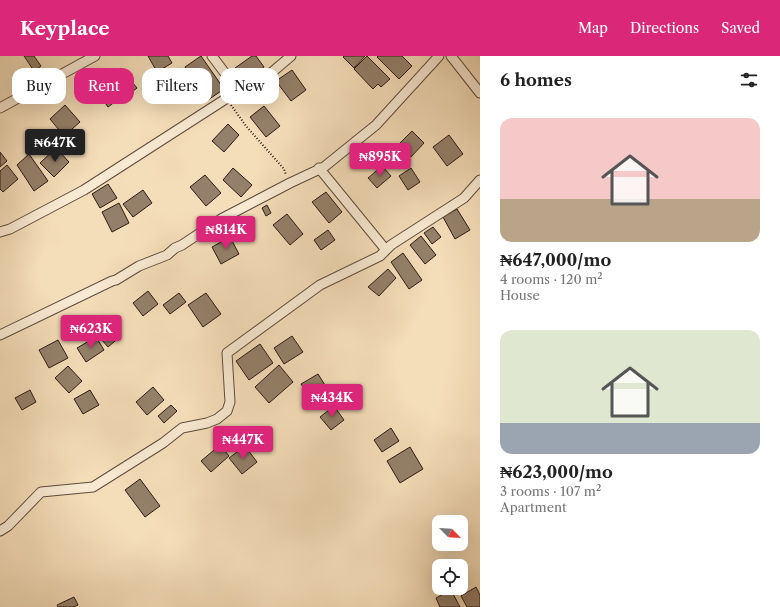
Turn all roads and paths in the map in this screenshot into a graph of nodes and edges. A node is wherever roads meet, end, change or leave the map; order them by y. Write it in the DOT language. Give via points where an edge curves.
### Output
graph roads {
  1 [pos="95,56"];
  2 [pos="212,56"];
  3 [pos="291,56"];
  4 [pos="439,56"];
  5 [pos="451,56"];
  6 [pos="221,68"];
  7 [pos="277,68"];
  8 [pos="480,93"];
  9 [pos="220,103"];
  10 [pos="231,104"];
  11 [pos="0,108"];
  12 [pos="319,168"];
  13 [pos="480,180"];
  14 [pos="290,183"];
  15 [pos="0,232"];
  16 [pos="386,250"];
  17 [pos="0,335"];
  18 [pos="0,531"];
  1 -- 11 [label="street"];
  2 -- 6 [label="street"];
  3 -- 7 [label="street"];
  4 -- 12 [label="street" via="376,125 324,167"];
  5 -- 8 [label="street"];
  9 -- 15 [label="street" via="84,190"];
  10 -- 14 [label="path" via="246,126 284,169"];
  12 -- 14 [label="street"];
  12 -- 16 [label="street"];
  13 -- 16 [label="street" via="464,198"];
  14 -- 17 [label="street" via="221,220 167,255 139,266 116,280"];
  16 -- 18 [label="street" via="380,256 320,285 227,353 230,402 227,411 217,419 182,428 163,444 93,487 42,492"];
}
